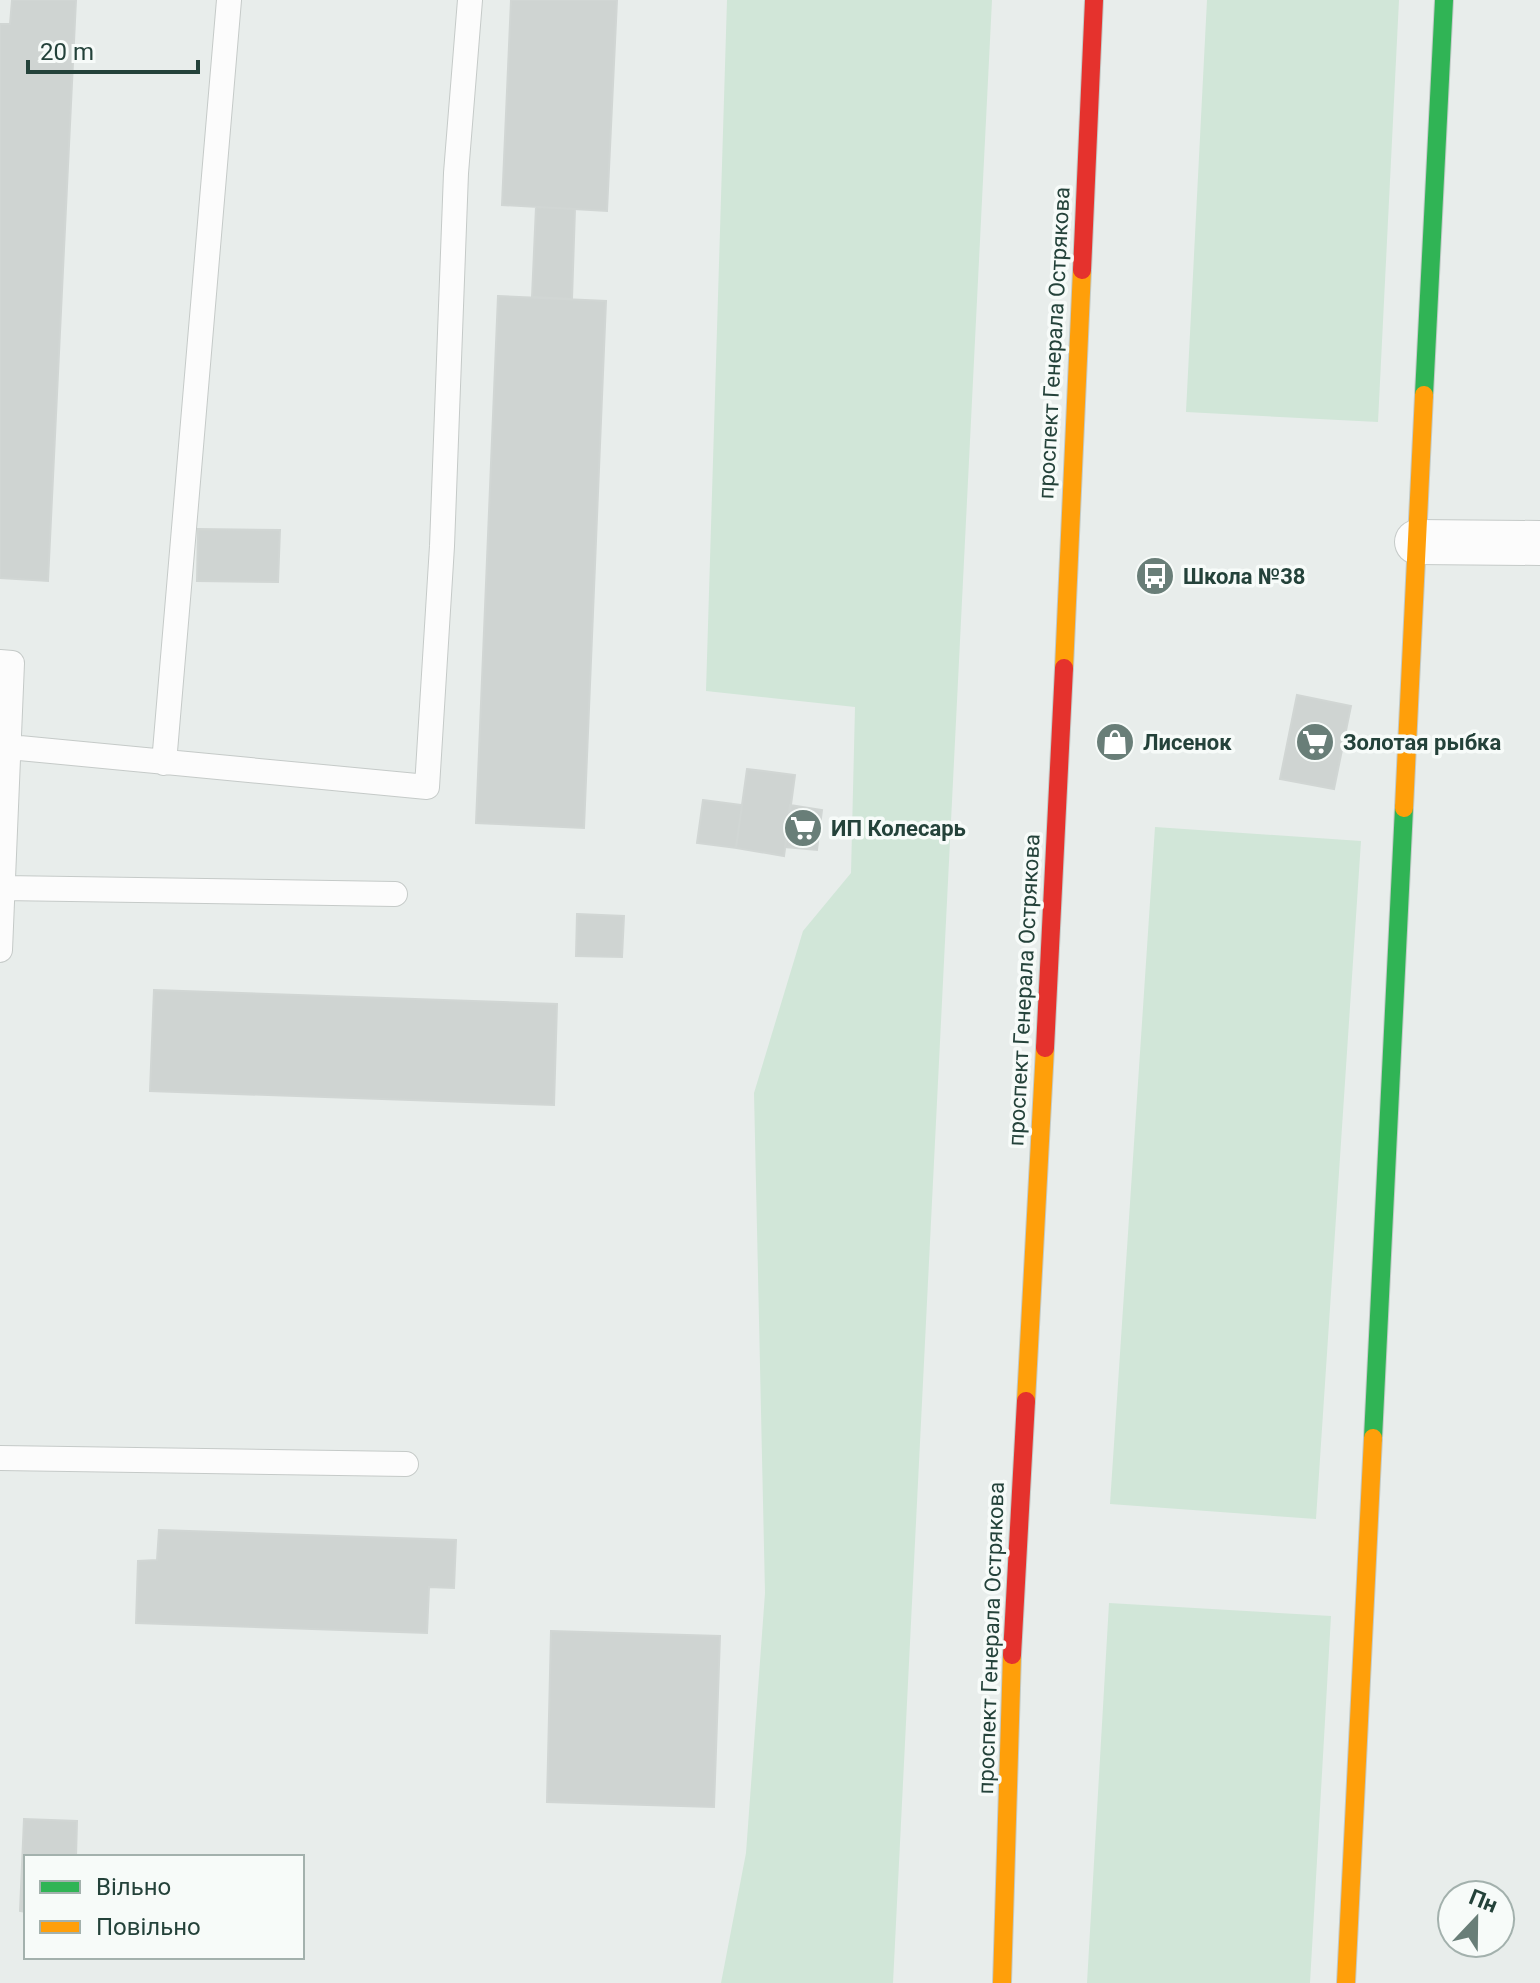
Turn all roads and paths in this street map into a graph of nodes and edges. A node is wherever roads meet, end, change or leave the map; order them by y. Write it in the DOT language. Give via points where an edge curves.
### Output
graph roads {
  1 [pos="229,0"];
  2 [pos="470,0"];
  3 [pos="1094,0"];
  4 [pos="1444,0"];
  5 [pos="1417,542"];
  6 [pos="1540,543"];
  7 [pos="0,662"];
  8 [pos="9,747"];
  9 [pos="164,763"];
  10 [pos="3,888"];
  11 [pos="395,894"];
  12 [pos="0,950"];
  13 [pos="0,1458"];
  14 [pos="406,1464"];
  15 [pos="1002,1983"];
  16 [pos="1346,1983"];
  1 -- 9 [label="lane"];
  2 -- 9 [label="lane" via="456,173 427,787"];
  3 -- 15 [label="street, проспект Генерала Острякова" via="1055,876 1013,1630"];
  4 -- 5 [label="street"];
  5 -- 6 [label="street"];
  5 -- 16 [label="street"];
  7 -- 8 [label="lane" via="12,663"];
  8 -- 9 [label="lane"];
  8 -- 10 [label="lane"];
  10 -- 11 [label="lane"];
  10 -- 12 [label="lane"];
  13 -- 14 [label="lane"];
}
